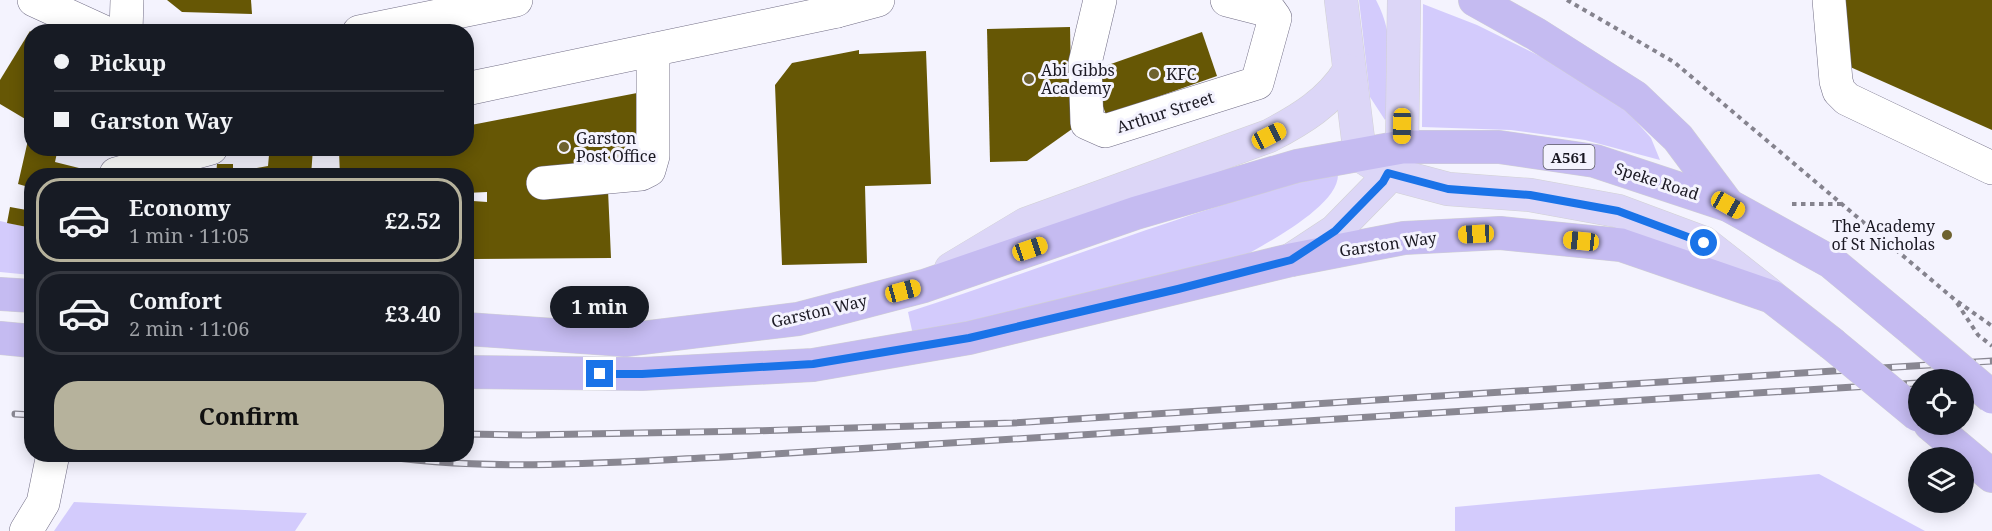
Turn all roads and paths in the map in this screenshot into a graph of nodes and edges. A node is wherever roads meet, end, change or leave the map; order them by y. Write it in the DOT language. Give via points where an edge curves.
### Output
graph roads {
  1 [pos="34,0"];
  2 [pos="127,0"];
  3 [pos="516,0"];
  4 [pos="878,0"];
  5 [pos="1100,0"];
  6 [pos="1227,0"];
  7 [pos="1341,0"];
  8 [pos="1404,0"];
  9 [pos="1475,0"];
  10 [pos="1567,0"];
  11 [pos="1828,0"];
  12 [pos="835,6"];
  13 [pos="86,24"];
  14 [pos="126,24"];
  15 [pos="398,24"];
  16 [pos="653,50"];
  17 [pos="1349,71"];
  18 [pos="474,87"];
  19 [pos="1360,155"];
  20 [pos="170,156"];
  21 [pos="1395,160"];
  22 [pos="118,166"];
  23 [pos="1992,168"];
  24 [pos="543,183"];
  25 [pos="1728,205"];
  26 [pos="1291,260"];
  27 [pos="924,285"];
  28 [pos="1772,297"];
  29 [pos="1954,299"];
  30 [pos="1992,326"];
  31 [pos="474,330"];
  32 [pos="1992,346"];
  33 [pos="474,372"];
  34 [pos="1992,397"];
  35 [pos="1908,407"];
  36 [pos="1943,435"];
  37 [pos="51,462"];
  38 [pos="1992,476"];
  39 [pos="26,531"];
  1 -- 13 [label="street"];
  2 -- 14 [label="street"];
  3 -- 15 [label="street"];
  4 -- 12 [label="street"];
  5 -- 6 [label="street, Arthur Street" via="1085,63 1087,123 1104,131 1257,83 1275,18 1270,10"];
  7 -- 17 [label="main road"];
  8 -- 21 [label="main road"];
  9 -- 25 [label="highway" via="1635,97 1678,138"];
  10 -- 29 [label="path" via="1674,62"];
  11 -- 23 [label="street" via="1836,81 1847,99"];
  12 -- 16 [label="street"];
  16 -- 18 [label="street"];
  16 -- 24 [label="street" via="653,156 649,170"];
  17 -- 19 [label="main road"];
  17 -- 27 [label="main road, A561" via="1338,89 1307,114 1269,136 1026,224"];
  19 -- 21 [label="highway, Garston Way / A561"];
  19 -- 27 [label="highway, Garston Way / A561" via="1297,166 1136,213"];
  20 -- 22 [label="street"];
  21 -- 25 [label="highway, Speke Road / A561" via="1498,147 1595,161"];
  21 -- 26 [label="main road" via="1383,182 1335,231"];
  21 -- 28 [label="main road, A561" via="1448,189 1530,195 1618,211 1704,243"];
  25 -- 34 [label="highway, Speke Road / A561, bridge" via="1831,262"];
  26 -- 28 [label="highway, Garston Way / A561" via="1404,238 1500,233 1621,245"];
  26 -- 33 [label="highway, Garston Way / A561" via="969,338 813,364 642,374"];
  27 -- 31 [label="highway, Garston Way / A561" via="798,320 625,340"];
  28 -- 35 [label="highway, A561, bridge"];
  29 -- 30 [label="path"];
  29 -- 32 [label="path" via="1978,335"];
  36 -- 38 [label="highway"];
  37 -- 39 [label="street" via="43,503"];
}
